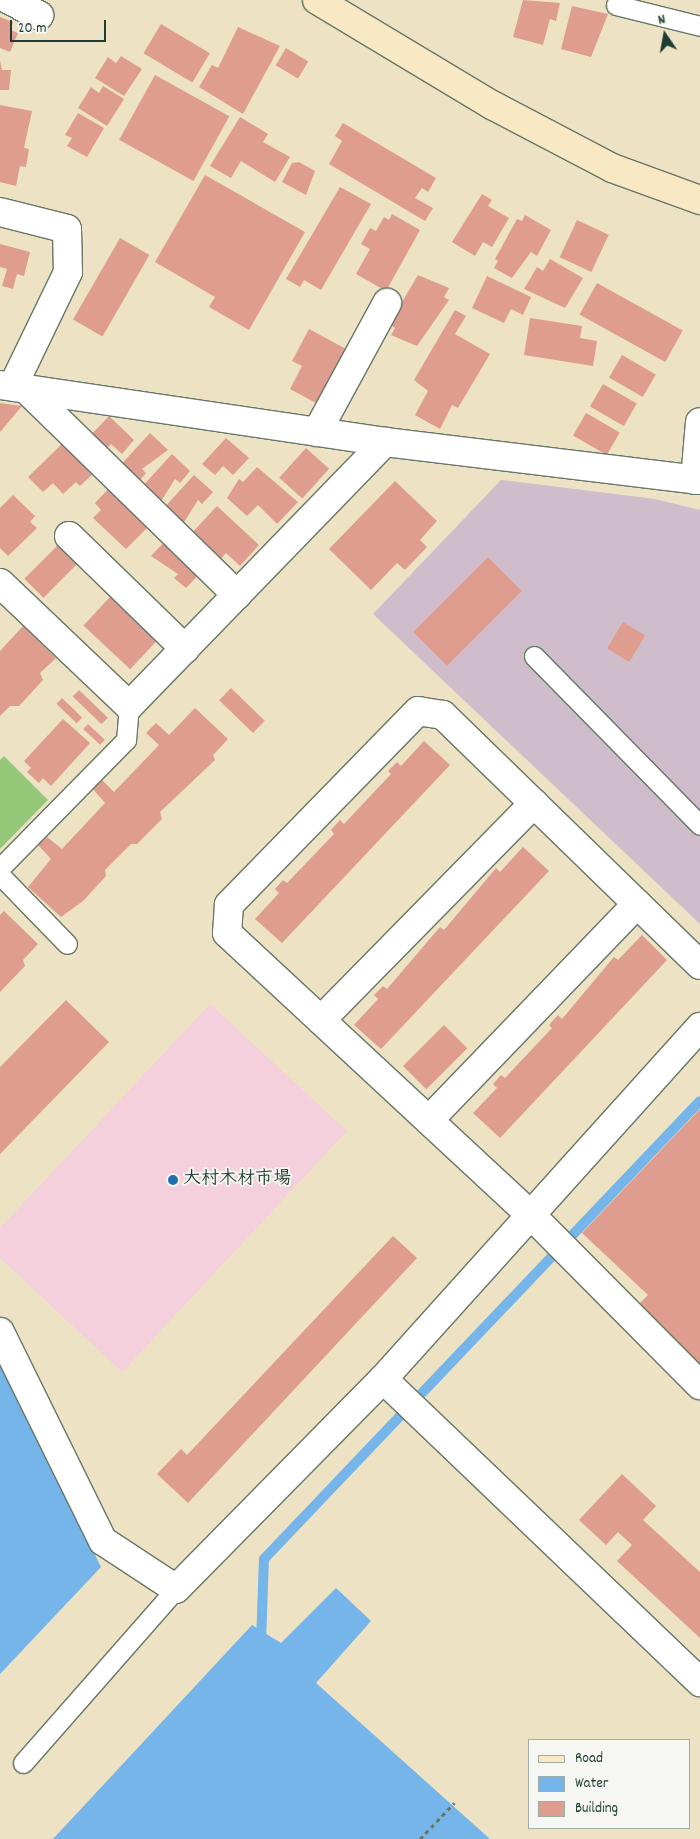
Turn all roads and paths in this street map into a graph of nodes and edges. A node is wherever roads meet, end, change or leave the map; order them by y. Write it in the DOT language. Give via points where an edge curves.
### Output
graph roads {
  1 [pos="9,0"];
  2 [pos="317,0"];
  3 [pos="616,5"];
  4 [pos="39,15"];
  5 [pos="700,26"];
  6 [pos="700,200"];
  7 [pos="0,212"];
  8 [pos="387,303"];
  9 [pos="13,387"];
  10 [pos="700,422"];
  11 [pos="317,432"];
  12 [pos="385,442"];
  13 [pos="697,480"];
  14 [pos="69,536"];
  15 [pos="0,583"];
  16 [pos="237,596"];
  17 [pos="185,649"];
  18 [pos="534,656"];
  19 [pos="129,706"];
  20 [pos="534,804"];
  21 [pos="700,825"];
  22 [pos="0,868"];
  23 [pos="0,875"];
  24 [pos="637,904"];
  25 [pos="67,944"];
  26 [pos="700,965"];
  27 [pos="321,1020"];
  28 [pos="700,1026"];
  29 [pos="429,1120"];
  30 [pos="541,1224"];
  31 [pos="0,1332"];
  32 [pos="390,1385"];
  33 [pos="700,1385"];
  34 [pos="176,1589"];
  35 [pos="700,1682"];
  36 [pos="23,1763"];
  37 [pos="454,1803"];
  38 [pos="420,1839"];
  1 -- 4 [label="street"];
  2 -- 6 [label="street" via="492,105 586,154"];
  3 -- 5 [label="lane"];
  7 -- 9 [label="street" via="67,229 68,272"];
  8 -- 11 [label="street"];
  9 -- 11 [label="street"];
  9 -- 16 [label="street"];
  10 -- 13 [label="street"];
  11 -- 12 [label="street"];
  12 -- 13 [label="street"];
  12 -- 16 [label="street"];
  14 -- 17 [label="street"];
  15 -- 19 [label="street"];
  16 -- 17 [label="street"];
  17 -- 19 [label="street"];
  18 -- 21 [label="lane"];
  19 -- 22 [label="lane" via="126,740"];
  20 -- 24 [label="street"];
  20 -- 27 [label="street"];
  20 -- 27 [label="street" via="443,715 418,711 229,905 227,933"];
  23 -- 25 [label="lane"];
  24 -- 26 [label="street"];
  24 -- 29 [label="street"];
  27 -- 29 [label="street"];
  28 -- 30 [label="street"];
  29 -- 30 [label="street"];
  30 -- 32 [label="street"];
  30 -- 33 [label="street"];
  31 -- 34 [label="street" via="103,1541"];
  32 -- 34 [label="street"];
  32 -- 35 [label="street"];
  34 -- 36 [label="lane"];
  37 -- 38 [label="path"];
}
